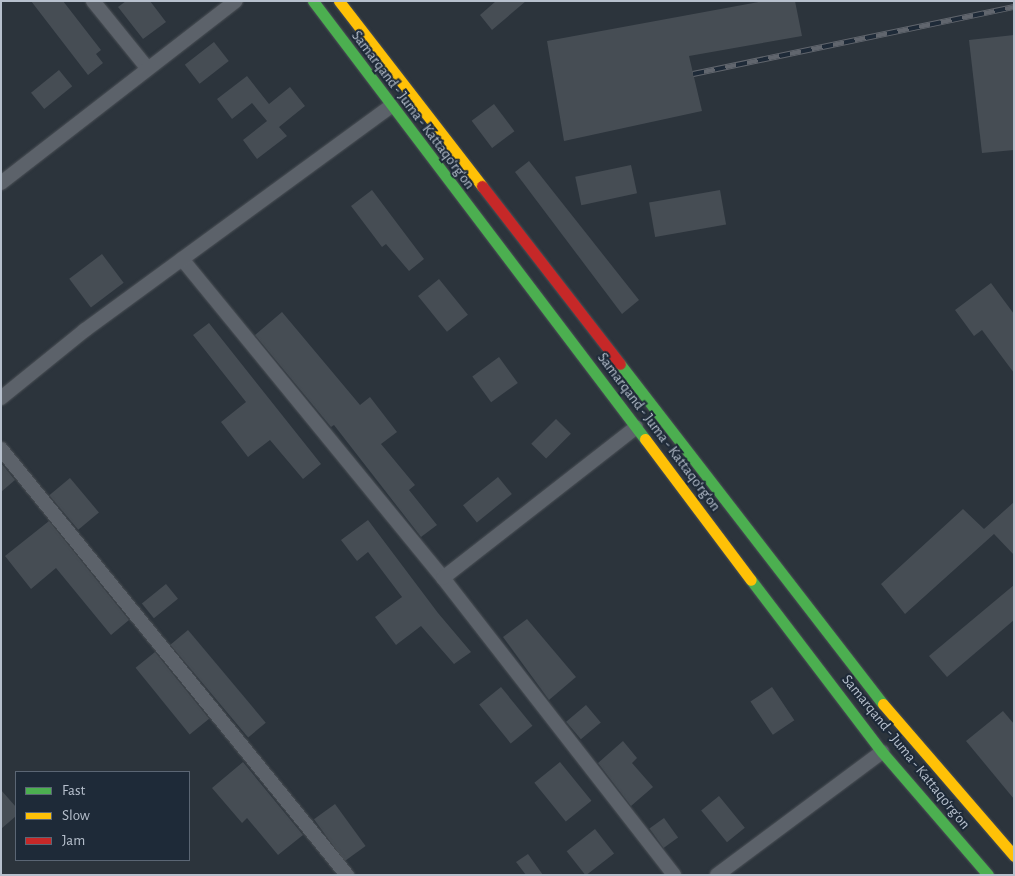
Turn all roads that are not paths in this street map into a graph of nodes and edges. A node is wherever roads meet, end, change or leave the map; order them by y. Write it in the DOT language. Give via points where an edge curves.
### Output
graph roads {
  1 [pos="93,1"];
  2 [pos="236,1"];
  3 [pos="313,1"];
  4 [pos="339,1"];
  5 [pos="148,70"];
  6 [pos="391,106"];
  7 [pos="1,183"];
  8 [pos="182,259"];
  9 [pos="1,398"];
  10 [pos="636,427"];
  11 [pos="1,449"];
  12 [pos="443,578"];
  13 [pos="882,752"];
  14 [pos="1014,856"];
  15 [pos="347,875"];
  16 [pos="674,875"];
  17 [pos="717,875"];
  18 [pos="988,875"];
  1 -- 5 [label="street"];
  2 -- 5 [label="street"];
  3 -- 6 [label="main road, Samarqand - Juma - Kattaqo‘rg‘on"];
  4 -- 14 [label="main road, Samarqand - Juma - Kattaqo‘rg‘on" via="922,754"];
  5 -- 7 [label="street"];
  6 -- 8 [label="street"];
  6 -- 10 [label="main road, Samarqand - Juma - Kattaqo‘rg‘on"];
  8 -- 9 [label="street"];
  8 -- 12 [label="street"];
  10 -- 12 [label="street"];
  10 -- 13 [label="main road, Samarqand - Juma - Kattaqo‘rg‘on"];
  11 -- 15 [label="street"];
  12 -- 16 [label="street"];
  13 -- 17 [label="street"];
  13 -- 18 [label="main road, Samarqand - Juma - Kattaqo‘rg‘on"];
}
